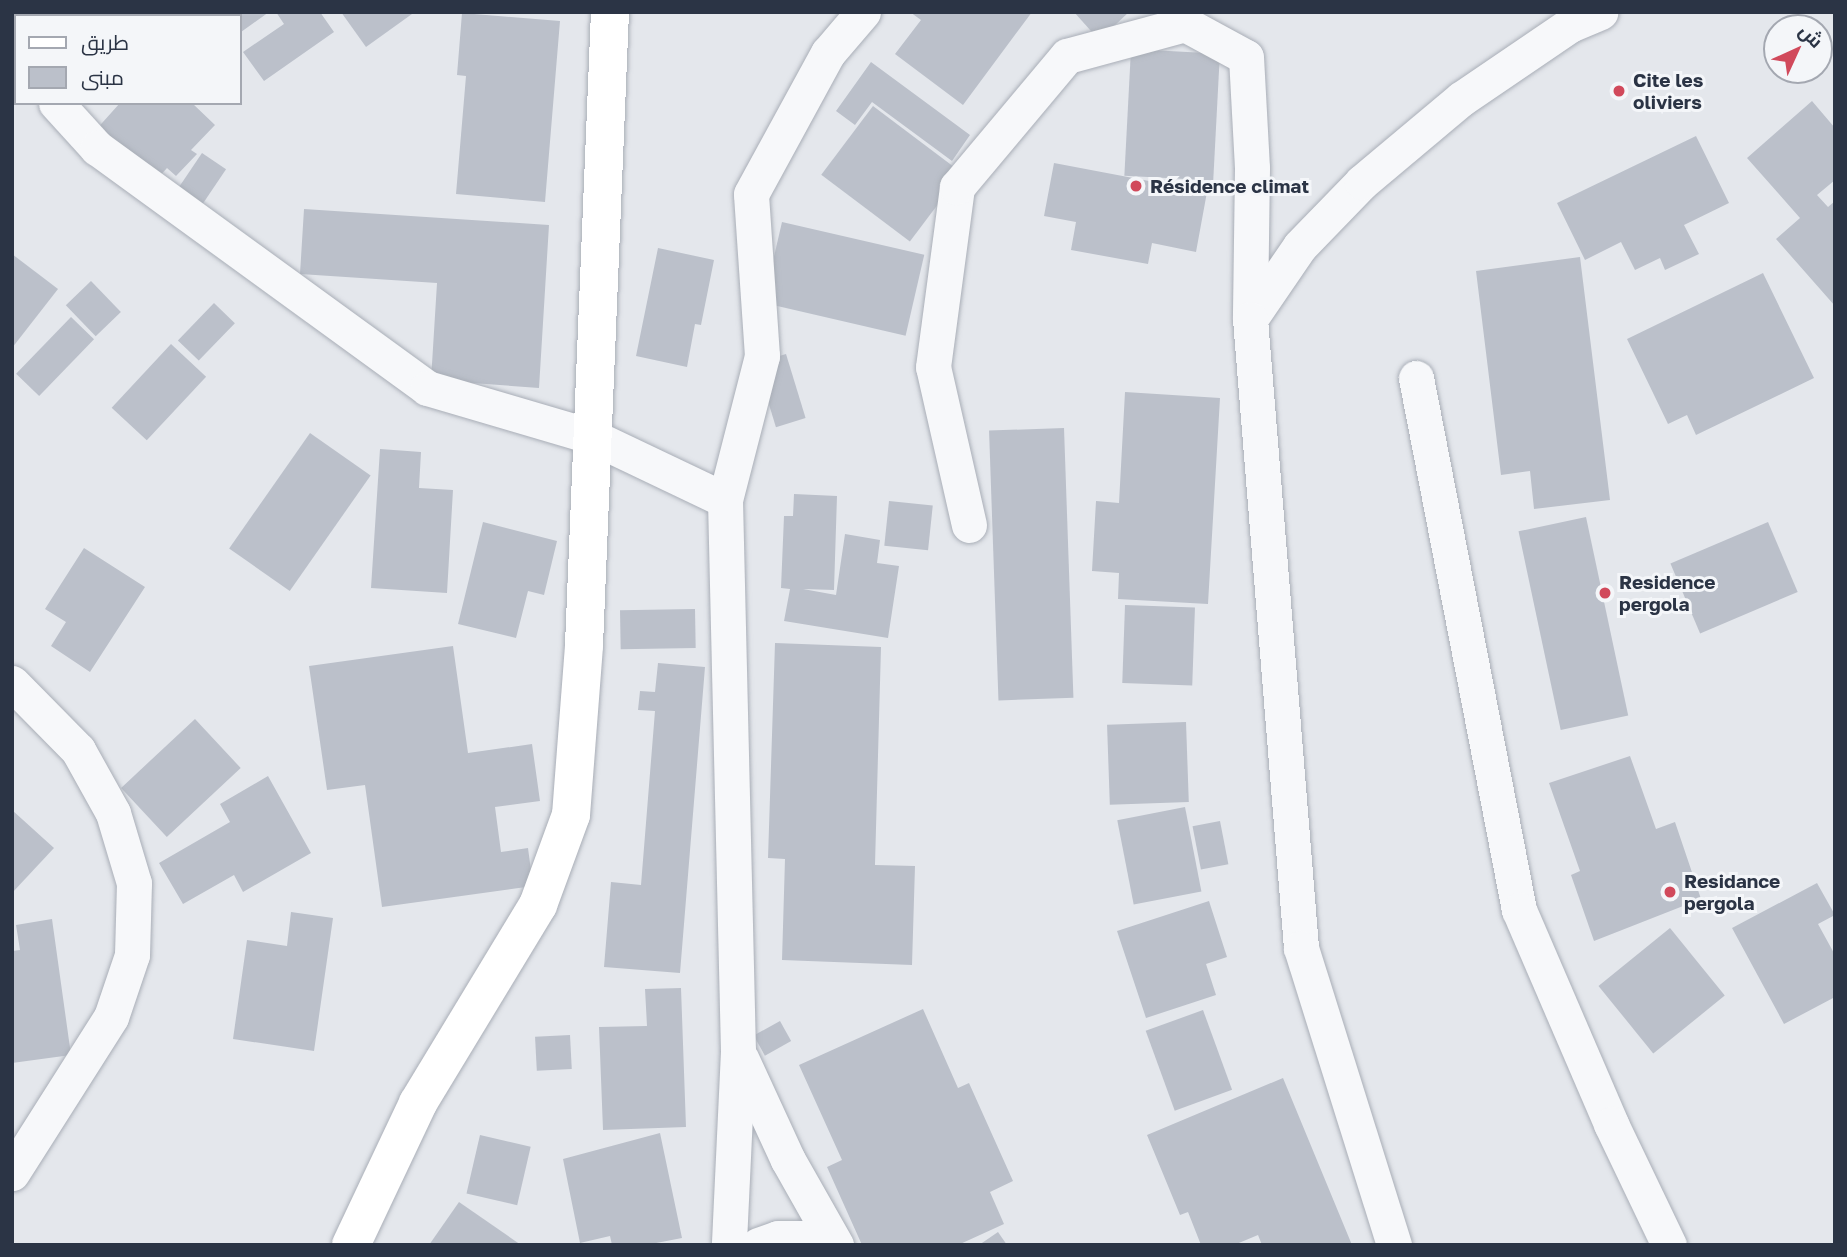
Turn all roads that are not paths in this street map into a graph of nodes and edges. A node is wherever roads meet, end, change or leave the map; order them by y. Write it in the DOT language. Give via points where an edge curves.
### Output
graph roads {
  1 [pos="610,12"];
  2 [pos="863,12"];
  3 [pos="1600,12"];
  4 [pos="58,105"];
  5 [pos="1250,319"];
  6 [pos="1416,379"];
  7 [pos="593,437"];
  8 [pos="725,500"];
  9 [pos="969,525"];
  10 [pos="12,683"];
  11 [pos="738,1051"];
  12 [pos="12,1174"];
  13 [pos="352,1245"];
  14 [pos="729,1245"];
  15 [pos="758,1245"];
  16 [pos="816,1245"];
  17 [pos="836,1245"];
  18 [pos="1394,1245"];
  19 [pos="1669,1245"];
  1 -- 7 [label="main road"];
  2 -- 8 [label="street" via="828,53 751,194 762,356"];
  3 -- 5 [label="street" via="1570,25 1461,99 1362,182 1300,246"];
  4 -- 7 [label="street" via="97,148 427,388"];
  5 -- 9 [label="street" via="1252,168 1246,57 1185,24 1067,56 957,187 933,367"];
  5 -- 18 [label="street" via="1301,948"];
  6 -- 19 [label="street" via="1519,910"];
  7 -- 8 [label="street"];
  7 -- 13 [label="main road" via="571,814 538,905 418,1104"];
  8 -- 11 [label="street"];
  10 -- 12 [label="street" via="78,750 113,813 135,883 132,955 111,1017"];
  11 -- 14 [label="street"];
  11 -- 17 [label="street" via="788,1160"];
  15 -- 16 [label="street" via="778,1238 804,1238"];
}
